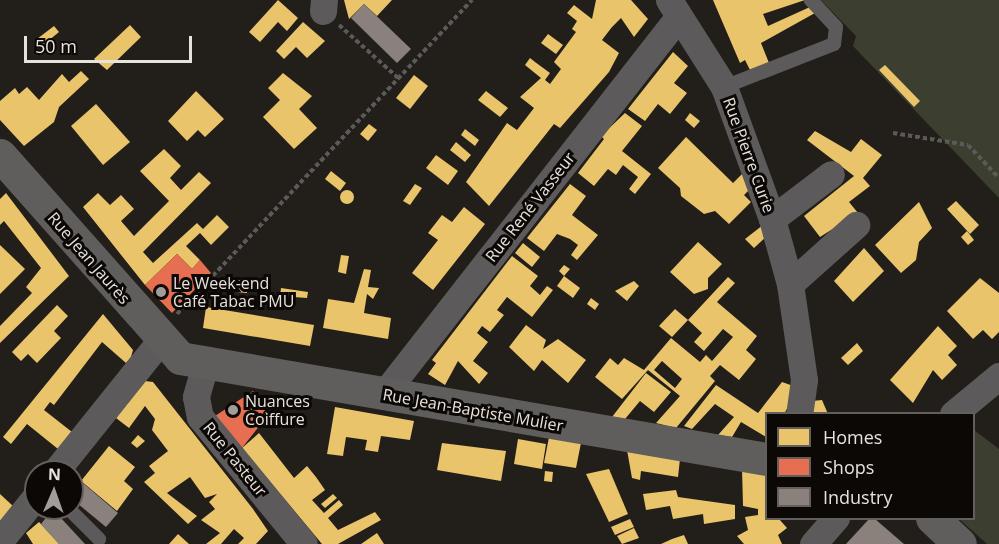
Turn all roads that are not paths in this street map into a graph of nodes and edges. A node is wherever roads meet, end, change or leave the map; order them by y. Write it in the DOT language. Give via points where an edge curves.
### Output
graph roads {
  1 [pos="810,0"];
  2 [pos="673,10"];
  3 [pos="724,87"];
  4 [pos="4,167"];
  5 [pos="831,174"];
  6 [pos="772,219"];
  7 [pos="856,225"];
  8 [pos="790,284"];
  9 [pos="182,354"];
  10 [pos="999,376"];
  11 [pos="383,395"];
  12 [pos="799,412"];
  13 [pos="955,412"];
  14 [pos="765,459"];
  15 [pos="69,460"];
  16 [pos="24,511"];
  17 [pos="80,520"];
  18 [pos="835,520"];
  19 [pos="933,520"];
  20 [pos="99,539"];
  21 [pos="0,541"];
  22 [pos="304,544"];
  23 [pos="813,544"];
  24 [pos="960,544"];
  1 -- 3 [label="lane" via="836,27 834,44"];
  2 -- 3 [label="street, Rue Pierre Curie" via="702,47"];
  2 -- 11 [label="street, Rue René Vasseur"];
  3 -- 6 [label="street, Rue Pierre Curie"];
  4 -- 9 [label="main road, Rue Jean Jaurès"];
  5 -- 6 [label="street, Rue Pierre Curie"];
  6 -- 8 [label="street, Rue Pierre Curie"];
  7 -- 8 [label="street"];
  8 -- 12 [label="street, Rue Pierre Curie" via="804,380"];
  9 -- 11 [label="main road, Rue Jean-Baptiste Mulier"];
  9 -- 15 [label="street"];
  9 -- 22 [label="street, Rue Pasteur" via="200,417"];
  10 -- 13 [label="street"];
  11 -- 14 [label="main road, Rue Jean-Baptiste Mulier"];
  16 -- 21 [label="street"];
  17 -- 20 [label="lane"];
  18 -- 23 [label="street"];
  19 -- 24 [label="main road"];
}
